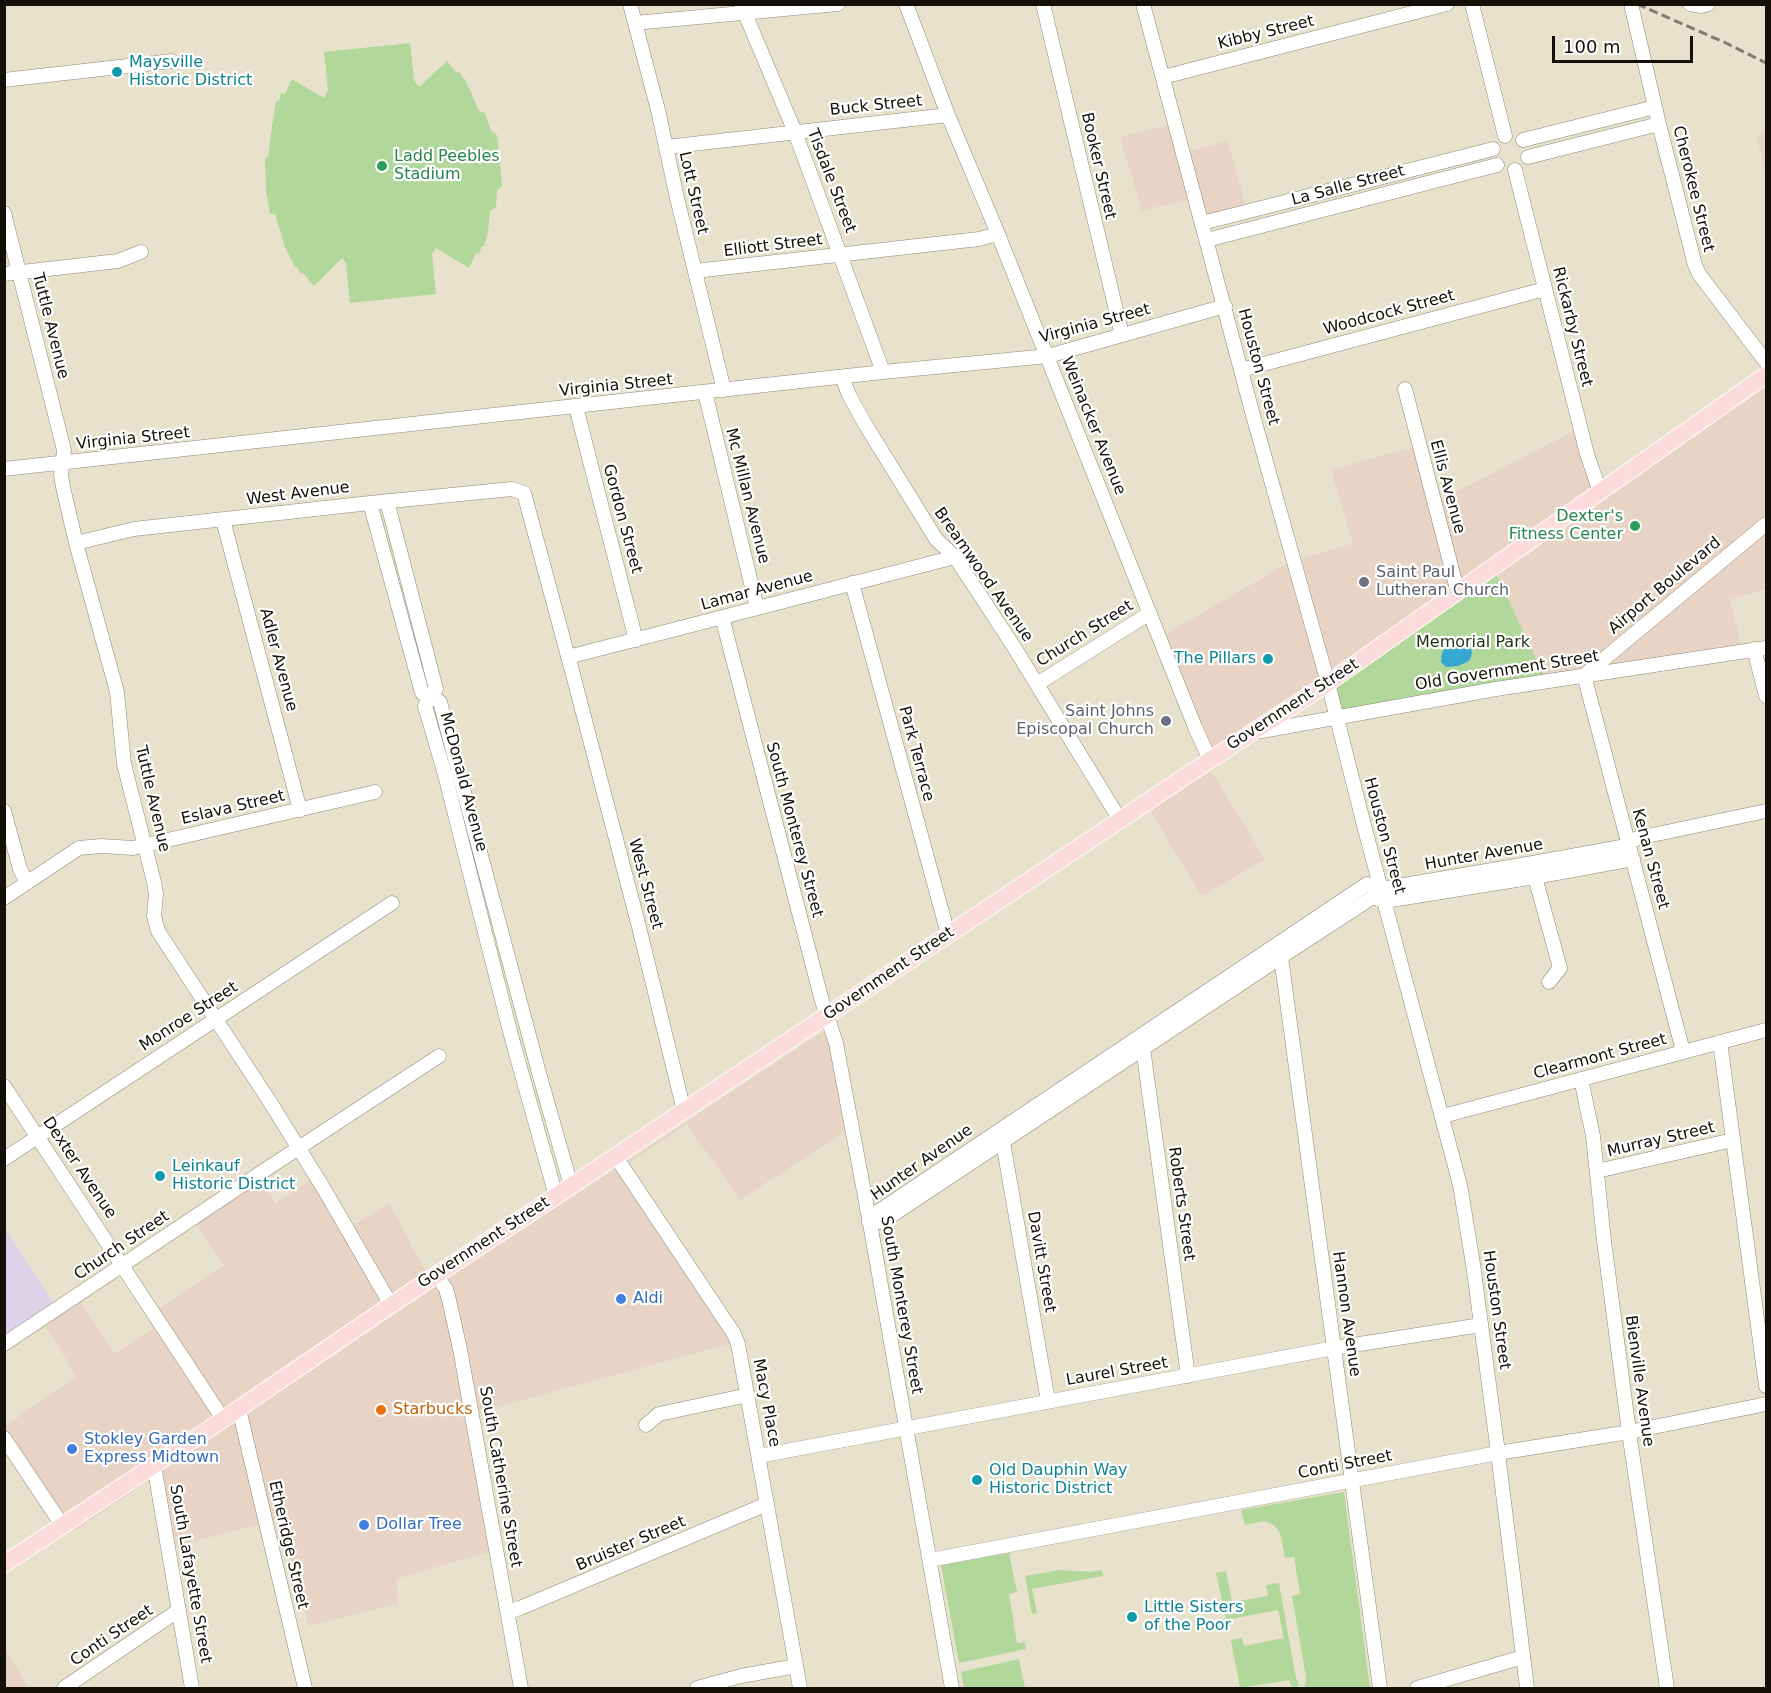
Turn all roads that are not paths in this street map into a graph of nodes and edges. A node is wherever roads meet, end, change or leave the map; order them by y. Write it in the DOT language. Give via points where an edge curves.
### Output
graph roads {
  1 [pos="630,4"];
  2 [pos="838,4"];
  3 [pos="906,4"];
  4 [pos="1043,4"];
  5 [pos="1447,4"];
  6 [pos="1472,4"];
  7 [pos="1631,4"];
  8 [pos="1690,4"];
  9 [pos="1708,4"];
  10 [pos="1144,5"];
  11 [pos="743,9"];
  12 [pos="635,23"];
  13 [pos="172,61"];
  14 [pos="1163,76"];
  15 [pos="4,80"];
  16 [pos="1655,107"];
  17 [pos="948,115"];
  18 [pos="1659,124"];
  19 [pos="795,132"];
  20 [pos="1505,136"];
  21 [pos="1523,140"];
  22 [pos="666,147"];
  23 [pos="1493,149"];
  24 [pos="1528,157"];
  25 [pos="1497,165"];
  26 [pos="1515,170"];
  27 [pos="1364,181"];
  28 [pos="1368,198"];
  29 [pos="4,213"];
  30 [pos="1202,223"];
  31 [pos="998,234"];
  32 [pos="1207,240"];
  33 [pos="141,252"];
  34 [pos="841,255"];
  35 [pos="695,271"];
  36 [pos="20,273"];
  37 [pos="4,274"];
  38 [pos="1545,289"];
  39 [pos="1225,306"];
  40 [pos="1122,335"];
  41 [pos="1047,356"];
  42 [pos="1767,362"];
  43 [pos="1241,370"];
  44 [pos="883,372"];
  45 [pos="1767,375"];
  46 [pos="842,377"];
  47 [pos="1404,389"];
  48 [pos="724,390"];
  49 [pos="705,392"];
  50 [pos="576,407"];
  51 [pos="62,463"];
  52 [pos="4,469"];
  53 [pos="1600,492"];
  54 [pos="524,493"];
  55 [pos="387,501"];
  56 [pos="370,503"];
  57 [pos="223,520"];
  58 [pos="1767,524"];
  59 [pos="76,543"];
  60 [pos="955,557"];
  61 [pos="852,584"];
  62 [pos="1458,592"];
  63 [pos="757,608"];
  64 [pos="1150,612"];
  65 [pos="722,618"];
  66 [pos="636,640"];
  67 [pos="1760,648"];
  68 [pos="570,663"];
  69 [pos="1584,675"];
  70 [pos="1328,683"];
  71 [pos="1037,684"];
  72 [pos="1767,696"];
  73 [pos="1336,717"];
  74 [pos="1254,732"];
  75 [pos="1210,760"];
  76 [pos="375,792"];
  77 [pos="300,810"];
  78 [pos="4,811"];
  79 [pos="1767,811"];
  80 [pos="1120,820"];
  81 [pos="1629,843"];
  82 [pos="145,845"];
  83 [pos="1633,859"];
  84 [pos="1535,877"];
  85 [pos="27,884"];
  86 [pos="1383,895"];
  87 [pos="4,898"];
  88 [pos="392,903"];
  89 [pos="948,934"];
  90 [pos="1278,951"];
  91 [pos="1549,982"];
  92 [pos="827,1015"];
  93 [pos="216,1019"];
  94 [pos="1767,1030"];
  95 [pos="1720,1042"];
  96 [pos="1140,1043"];
  97 [pos="1683,1051"];
  98 [pos="440,1056"];
  99 [pos="1581,1079"];
  100 [pos="4,1086"];
  101 [pos="684,1111"];
  102 [pos="1443,1116"];
  103 [pos="1000,1136"];
  104 [pos="38,1137"];
  105 [pos="1733,1140"];
  106 [pos="299,1148"];
  107 [pos="616,1157"];
  108 [pos="4,1159"];
  109 [pos="1597,1171"];
  110 [pos="571,1186"];
  111 [pos="556,1196"];
  112 [pos="872,1222"];
  113 [pos="123,1265"];
  114 [pos="436,1275"];
  115 [pos="391,1305"];
  116 [pos="1481,1325"];
  117 [pos="4,1344"];
  118 [pos="1334,1348"];
  119 [pos="1188,1376"];
  120 [pos="1767,1386"];
  121 [pos="748,1395"];
  122 [pos="1048,1401"];
  123 [pos="1767,1404"];
  124 [pos="239,1409"];
  125 [pos="223,1419"];
  126 [pos="646,1425"];
  127 [pos="906,1428"];
  128 [pos="1629,1432"];
  129 [pos="4,1438"];
  130 [pos="1498,1453"];
  131 [pos="759,1456"];
  132 [pos="154,1465"];
  133 [pos="1352,1481"];
  134 [pos="767,1504"];
  135 [pos="62,1526"];
  136 [pos="930,1560"];
  137 [pos="4,1564"];
  138 [pos="178,1610"];
  139 [pos="508,1612"];
  140 [pos="1523,1657"];
  141 [pos="796,1666"];
  142 [pos="64,1689"];
  143 [pos="192,1689"];
  144 [pos="305,1689"];
  145 [pos="521,1689"];
  146 [pos="697,1689"];
  147 [pos="800,1689"];
  148 [pos="952,1689"];
  149 [pos="1380,1689"];
  150 [pos="1418,1689"];
  151 [pos="1527,1689"];
  152 [pos="1667,1689"];
  1 -- 12 [label="street, Lott Street"];
  2 -- 11 [label="street"];
  3 -- 17 [label="street, Weinacker Avenue"];
  4 -- 40 [label="street, Booker Street"];
  5 -- 14 [label="street, Kibby Street"];
  6 -- 20 [label="street"];
  7 -- 16 [label="street, Cherokee Street"];
  8 -- 9 [label="street"];
  10 -- 14 [label="street, Houston Street"];
  11 -- 12 [label="street"];
  11 -- 19 [label="street, Tisdale Street"];
  12 -- 22 [label="street, Lott Street"];
  13 -- 15 [label="street"];
  14 -- 30 [label="street, Houston Street"];
  16 -- 18 [label="street, Cherokee Street"];
  16 -- 21 [label="street"];
  17 -- 19 [label="street, Buck Street"];
  17 -- 31 [label="street, Weinacker Avenue"];
  18 -- 24 [label="street"];
  18 -- 42 [label="street, Cherokee Street" via="1699,274"];
  19 -- 22 [label="street, Buck Street"];
  19 -- 34 [label="street, Tisdale Street"];
  20 -- 21 [label="street" via="1515,135"];
  20 -- 23 [label="street"];
  21 -- 24 [label="street"];
  22 -- 35 [label="street, Lott Street"];
  23 -- 25 [label="street"];
  23 -- 27 [label="street, La Salle Street"];
  24 -- 26 [label="street"];
  25 -- 26 [label="street"];
  25 -- 28 [label="street, La Salle Street"];
  26 -- 38 [label="street, Rickarby Street"];
  27 -- 28 [label="street"];
  27 -- 30 [label="street, La Salle Street"];
  28 -- 32 [label="street, La Salle Street"];
  29 -- 36 [label="street, Tuttle Avenue"];
  30 -- 32 [label="street, Houston Street"];
  31 -- 34 [label="street, Elliott Street"];
  31 -- 41 [label="street, Weinacker Avenue"];
  32 -- 39 [label="street, Houston Street"];
  33 -- 36 [label="street" via="118,261"];
  34 -- 35 [label="street, Elliott Street"];
  34 -- 44 [label="street, Tisdale Street"];
  35 -- 48 [label="street, Lott Street"];
  36 -- 37 [label="street"];
  36 -- 51 [label="street, Tuttle Avenue" via="64,450"];
  38 -- 43 [label="street, Woodcock Street"];
  38 -- 53 [label="street, Rickarby Street"];
  39 -- 40 [label="street, Virginia Street"];
  39 -- 43 [label="street, Houston Street"];
  40 -- 41 [label="street, Virginia Street"];
  41 -- 44 [label="street, Virginia Street"];
  41 -- 64 [label="street, Weinacker Avenue"];
  43 -- 70 [label="street, Houston Street"];
  44 -- 46 [label="street, Virginia Street"];
  45 -- 53 [label="main road, Government Street"];
  46 -- 48 [label="street, Virginia Street"];
  46 -- 60 [label="street, Breamwood Avenue" via="865,424 930,530"];
  47 -- 62 [label="street, Ellis Avenue"];
  48 -- 49 [label="street, Virginia Street"];
  49 -- 50 [label="street, Virginia Street"];
  49 -- 63 [label="street, Mc Millan Avenue"];
  50 -- 51 [label="street, Virginia Street"];
  50 -- 66 [label="street, Gordon Street"];
  51 -- 52 [label="street, Virginia Street"];
  51 -- 59 [label="street, Tuttle Avenue" via="63,487"];
  53 -- 62 [label="main road, Government Street"];
  54 -- 55 [label="street, West Avenue" via="512,489"];
  54 -- 68 [label="street, West Street"];
  55 -- 56 [label="street, West Avenue"];
  55 -- 56 [label="street, McDonald Avenue" via="436,689 430,695 422,693"];
  56 -- 57 [label="street, West Avenue"];
  57 -- 59 [label="street, West Avenue" via="134,529"];
  57 -- 77 [label="street, Adler Avenue"];
  58 -- 69 [label="street, Airport Boulevard"];
  59 -- 82 [label="street, Tuttle Avenue" via="117,692 124,764"];
  60 -- 61 [label="street, Lamar Avenue"];
  60 -- 71 [label="street, Breamwood Avenue"];
  61 -- 63 [label="street, Lamar Avenue"];
  61 -- 89 [label="street, Park Terrace"];
  62 -- 70 [label="main road, Government Street"];
  63 -- 65 [label="street, Lamar Avenue"];
  64 -- 71 [label="street, Church Street"];
  64 -- 75 [label="street, Weinacker Avenue"];
  65 -- 66 [label="street, Lamar Avenue"];
  65 -- 92 [label="street, South Monterey Street"];
  66 -- 68 [label="street, Lamar Avenue"];
  67 -- 69 [label="street, Old Government Street"];
  67 -- 72 [label="street"];
  68 -- 101 [label="street, West Street"];
  69 -- 73 [label="street, Old Government Street"];
  69 -- 81 [label="street, Kenan Street"];
  70 -- 73 [label="street, Houston Street"];
  70 -- 74 [label="main road, Government Street"];
  71 -- 80 [label="street, Breamwood Avenue"];
  73 -- 74 [label="street, Old Government Street"];
  73 -- 86 [label="street, Houston Street"];
  74 -- 75 [label="main road, Government Street"];
  75 -- 80 [label="main road, Government Street"];
  76 -- 77 [label="street, Eslava Street"];
  77 -- 82 [label="street, Eslava Street"];
  78 -- 85 [label="street"];
  79 -- 81 [label="street, Hunter Avenue"];
  80 -- 89 [label="main road, Government Street"];
  81 -- 83 [label="street, Kenan Street"];
  81 -- 86 [label="street, Hunter Avenue"];
  82 -- 85 [label="street, Eslava Street" via="79,848"];
  82 -- 93 [label="street, Tuttle Avenue" via="156,894 154,916 158,932"];
  83 -- 84 [label="street, Hunter Avenue"];
  83 -- 97 [label="street, Kenan Street"];
  84 -- 86 [label="street, Hunter Avenue"];
  84 -- 91 [label="street" via="1560,968"];
  85 -- 87 [label="street, Eslava Street"];
  86 -- 90 [label="street, Hunter Avenue"];
  86 -- 102 [label="street, Houston Street"];
  88 -- 93 [label="street, Monroe Street"];
  89 -- 92 [label="main road, Government Street"];
  90 -- 96 [label="street, Hunter Avenue"];
  90 -- 118 [label="street, Hannon Avenue"];
  92 -- 101 [label="main road, Government Street"];
  92 -- 112 [label="street, South Monterey Street"];
  93 -- 104 [label="street, Monroe Street"];
  93 -- 106 [label="street, Tuttle Avenue"];
  94 -- 95 [label="street, Clearmont Street"];
  95 -- 97 [label="street, Clearmont Street"];
  95 -- 105 [label="street"];
  96 -- 103 [label="street, Hunter Avenue"];
  96 -- 119 [label="street, Roberts Street"];
  97 -- 99 [label="street, Clearmont Street"];
  98 -- 106 [label="street, Church Street"];
  99 -- 102 [label="street, Clearmont Street"];
  99 -- 109 [label="street, Bienville Avenue"];
  100 -- 104 [label="street, Dexter Avenue"];
  101 -- 107 [label="main road, Government Street"];
  102 -- 116 [label="street, Houston Street" via="1460,1185"];
  103 -- 112 [label="street, Hunter Avenue" via="882,1222"];
  103 -- 122 [label="street, Davitt Street"];
  104 -- 108 [label="street, Monroe Street"];
  104 -- 113 [label="street, Dexter Avenue"];
  105 -- 109 [label="street, Murray Street"];
  105 -- 120 [label="street"];
  106 -- 113 [label="street, Church Street"];
  106 -- 115 [label="street, Tuttle Avenue"];
  107 -- 110 [label="main road, Government Street"];
  107 -- 121 [label="street, Macy Place" via="734,1334"];
  109 -- 128 [label="street, Bienville Avenue"];
  110 -- 111 [label="main road, Government Street"];
  110 -- 111 [label="street, McDonald Avenue" via="440,702 431,699 425,706"];
  111 -- 114 [label="main road, Government Street"];
  112 -- 127 [label="street, South Monterey Street"];
  113 -- 117 [label="street, Church Street"];
  113 -- 125 [label="street, Dexter Avenue"];
  114 -- 115 [label="main road, Government Street"];
  114 -- 139 [label="street, South Catherine Street" via="446,1290 460,1349"];
  115 -- 124 [label="main road, Government Street"];
  116 -- 118 [label="street, Laurel Street"];
  116 -- 130 [label="street, Houston Street"];
  118 -- 119 [label="street, Laurel Street"];
  118 -- 133 [label="street, Hannon Avenue"];
  119 -- 122 [label="street, Laurel Street"];
  121 -- 126 [label="street" via="659,1414"];
  121 -- 131 [label="street, Macy Place"];
  122 -- 127 [label="street, Laurel Street"];
  123 -- 128 [label="street, Conti Street"];
  124 -- 125 [label="main road, Government Street"];
  124 -- 144 [label="street, Etheridge Street"];
  125 -- 132 [label="main road, Government Street"];
  127 -- 131 [label="street, Laurel Street"];
  127 -- 136 [label="street, South Monterey Street"];
  128 -- 130 [label="street, Conti Street"];
  128 -- 152 [label="street, Bienville Avenue"];
  129 -- 135 [label="street"];
  130 -- 133 [label="street, Conti Street"];
  130 -- 140 [label="street, Houston Street"];
  131 -- 134 [label="street, Macy Place"];
  132 -- 135 [label="main road, Government Street"];
  132 -- 138 [label="street, South Lafayette Street"];
  133 -- 136 [label="street, Conti Street"];
  133 -- 149 [label="street, Hannon Avenue"];
  134 -- 139 [label="street, Bruister Street"];
  134 -- 141 [label="street, Macy Place"];
  135 -- 137 [label="main road, Government Street"];
  136 -- 148 [label="street, South Monterey Street"];
  138 -- 142 [label="street, Conti Street"];
  138 -- 143 [label="street, South Lafayette Street"];
  139 -- 145 [label="street, South Catherine Street"];
  140 -- 150 [label="street"];
  140 -- 151 [label="street, Houston Street"];
  141 -- 146 [label="street"];
  141 -- 147 [label="street, Macy Place"];
}
